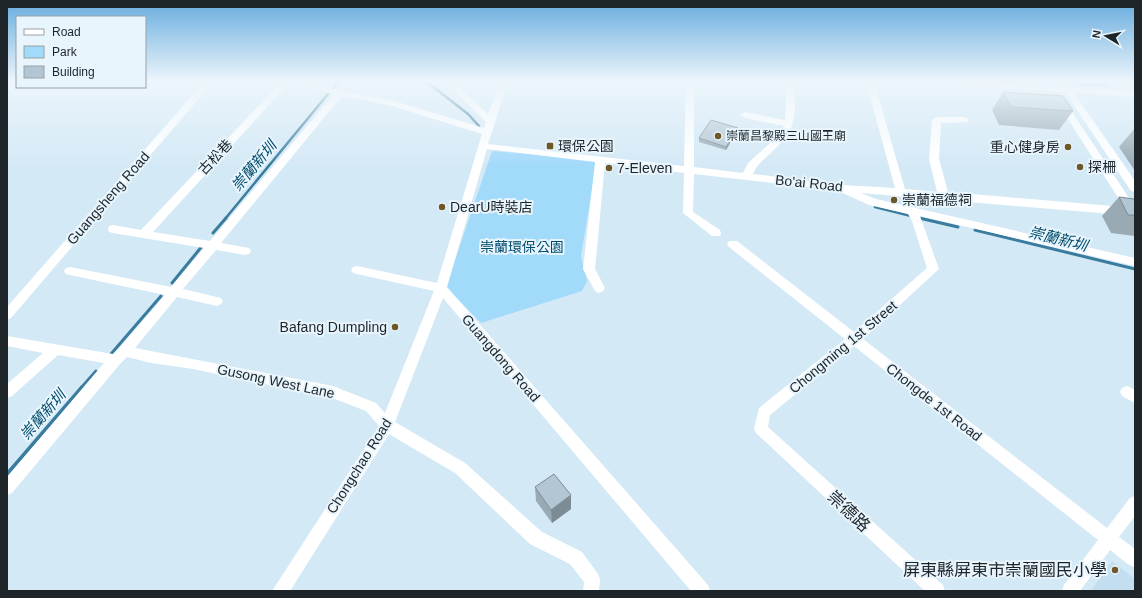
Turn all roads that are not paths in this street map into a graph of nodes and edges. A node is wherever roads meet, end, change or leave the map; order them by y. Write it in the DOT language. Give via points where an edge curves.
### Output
graph roads {
  1 [pos="185,110"];
  2 [pos="260,110"];
  3 [pos="326,110"];
  4 [pos="411,110"];
  5 [pos="478,110"];
  6 [pos="494,110"];
  7 [pos="690,110"];
  8 [pos="791,110"];
  9 [pos="878,110"];
  10 [pos="1053,110"];
  11 [pos="1081,110"];
  12 [pos="1067,111"];
  13 [pos="745,115"];
  14 [pos="964,120"];
  15 [pos="490,121"];
  16 [pos="789,124"];
  17 [pos="487,132"];
  18 [pos="483,146"];
  19 [pos="600,159"];
  20 [pos="690,169"];
  21 [pos="747,176"];
  22 [pos="842,188"];
  23 [pos="1135,189"];
  24 [pos="901,192"];
  25 [pos="943,195"];
  26 [pos="1134,213"];
  27 [pos="914,215"];
  28 [pos="113,229"];
  29 [pos="145,233"];
  30 [pos="716,233"];
  31 [pos="733,244"];
  32 [pos="213,246"];
  33 [pos="245,251"];
  34 [pos="1135,262"];
  35 [pos="357,270"];
  36 [pos="70,271"];
  37 [pos="441,288"];
  38 [pos="599,288"];
  39 [pos="174,292"];
  40 [pos="217,301"];
  41 [pos="7,315"];
  42 [pos="853,340"];
  43 [pos="7,341"];
  44 [pos="54,351"];
  45 [pos="120,356"];
  46 [pos="7,392"];
  47 [pos="388,425"];
  48 [pos="761,429"];
  49 [pos="7,488"];
  50 [pos="1135,503"];
  51 [pos="1109,538"];
  52 [pos="1135,559"];
  53 [pos="280,591"];
  54 [pos="592,591"];
  55 [pos="702,591"];
  56 [pos="937,591"];
  57 [pos="1070,591"];
  1 -- 41 [label="street, Guangsheng Road"];
  2 -- 29 [label="street, 古松巷"];
  3 -- 32 [label="street"];
  4 -- 17 [label="street"];
  5 -- 15 [label="street"];
  6 -- 15 [label="street"];
  7 -- 20 [label="street"];
  8 -- 16 [label="street"];
  9 -- 24 [label="street"];
  10 -- 12 [label="street"];
  11 -- 23 [label="street"];
  12 -- 26 [label="street"];
  13 -- 16 [label="street"];
  14 -- 25 [label="street" via="937,120 934,159"];
  15 -- 17 [label="street"];
  16 -- 21 [label="street" via="782,138 752,164"];
  17 -- 18 [label="street"];
  18 -- 19 [label="street, Bo'ai Road"];
  18 -- 37 [label="street"];
  19 -- 20 [label="street, Bo'ai Road"];
  19 -- 38 [label="street" via="589,269"];
  20 -- 21 [label="street, Bo'ai Road"];
  20 -- 30 [label="street" via="688,213"];
  21 -- 22 [label="street, Bo'ai Road"];
  22 -- 24 [label="street, Bo'ai Road"];
  22 -- 27 [label="street" via="872,202"];
  24 -- 25 [label="street, Bo'ai Road"];
  25 -- 26 [label="street, Bo'ai Road"];
  27 -- 34 [label="street"];
  27 -- 42 [label="street, Chongming 1st Street" via="933,270"];
  28 -- 29 [label="street"];
  29 -- 32 [label="street"];
  31 -- 42 [label="street, Chongde 1st Road"];
  32 -- 33 [label="street"];
  32 -- 39 [label="street"];
  35 -- 37 [label="street"];
  36 -- 39 [label="street"];
  37 -- 47 [label="street, Chongchao Road"];
  37 -- 55 [label="street, Guangdong Road"];
  39 -- 40 [label="street"];
  39 -- 45 [label="street"];
  42 -- 48 [label="street, Chongming 1st Street" via="764,412"];
  42 -- 51 [label="street, Chongde 1st Road"];
  43 -- 44 [label="street, Gusong West Lane"];
  44 -- 45 [label="street, Gusong West Lane"];
  44 -- 46 [label="street"];
  45 -- 47 [label="street, Gusong West Lane" via="194,364 333,392 371,407"];
  45 -- 49 [label="street"];
  47 -- 53 [label="street, Chongchao Road"];
  47 -- 54 [label="street, Gusong West Lane" via="460,468 536,538 576,558 592,580"];
  48 -- 56 [label="street, 崇德路"];
  50 -- 51 [label="street"];
  51 -- 52 [label="street, Chongde 1st Road"];
  51 -- 57 [label="street"];
}
